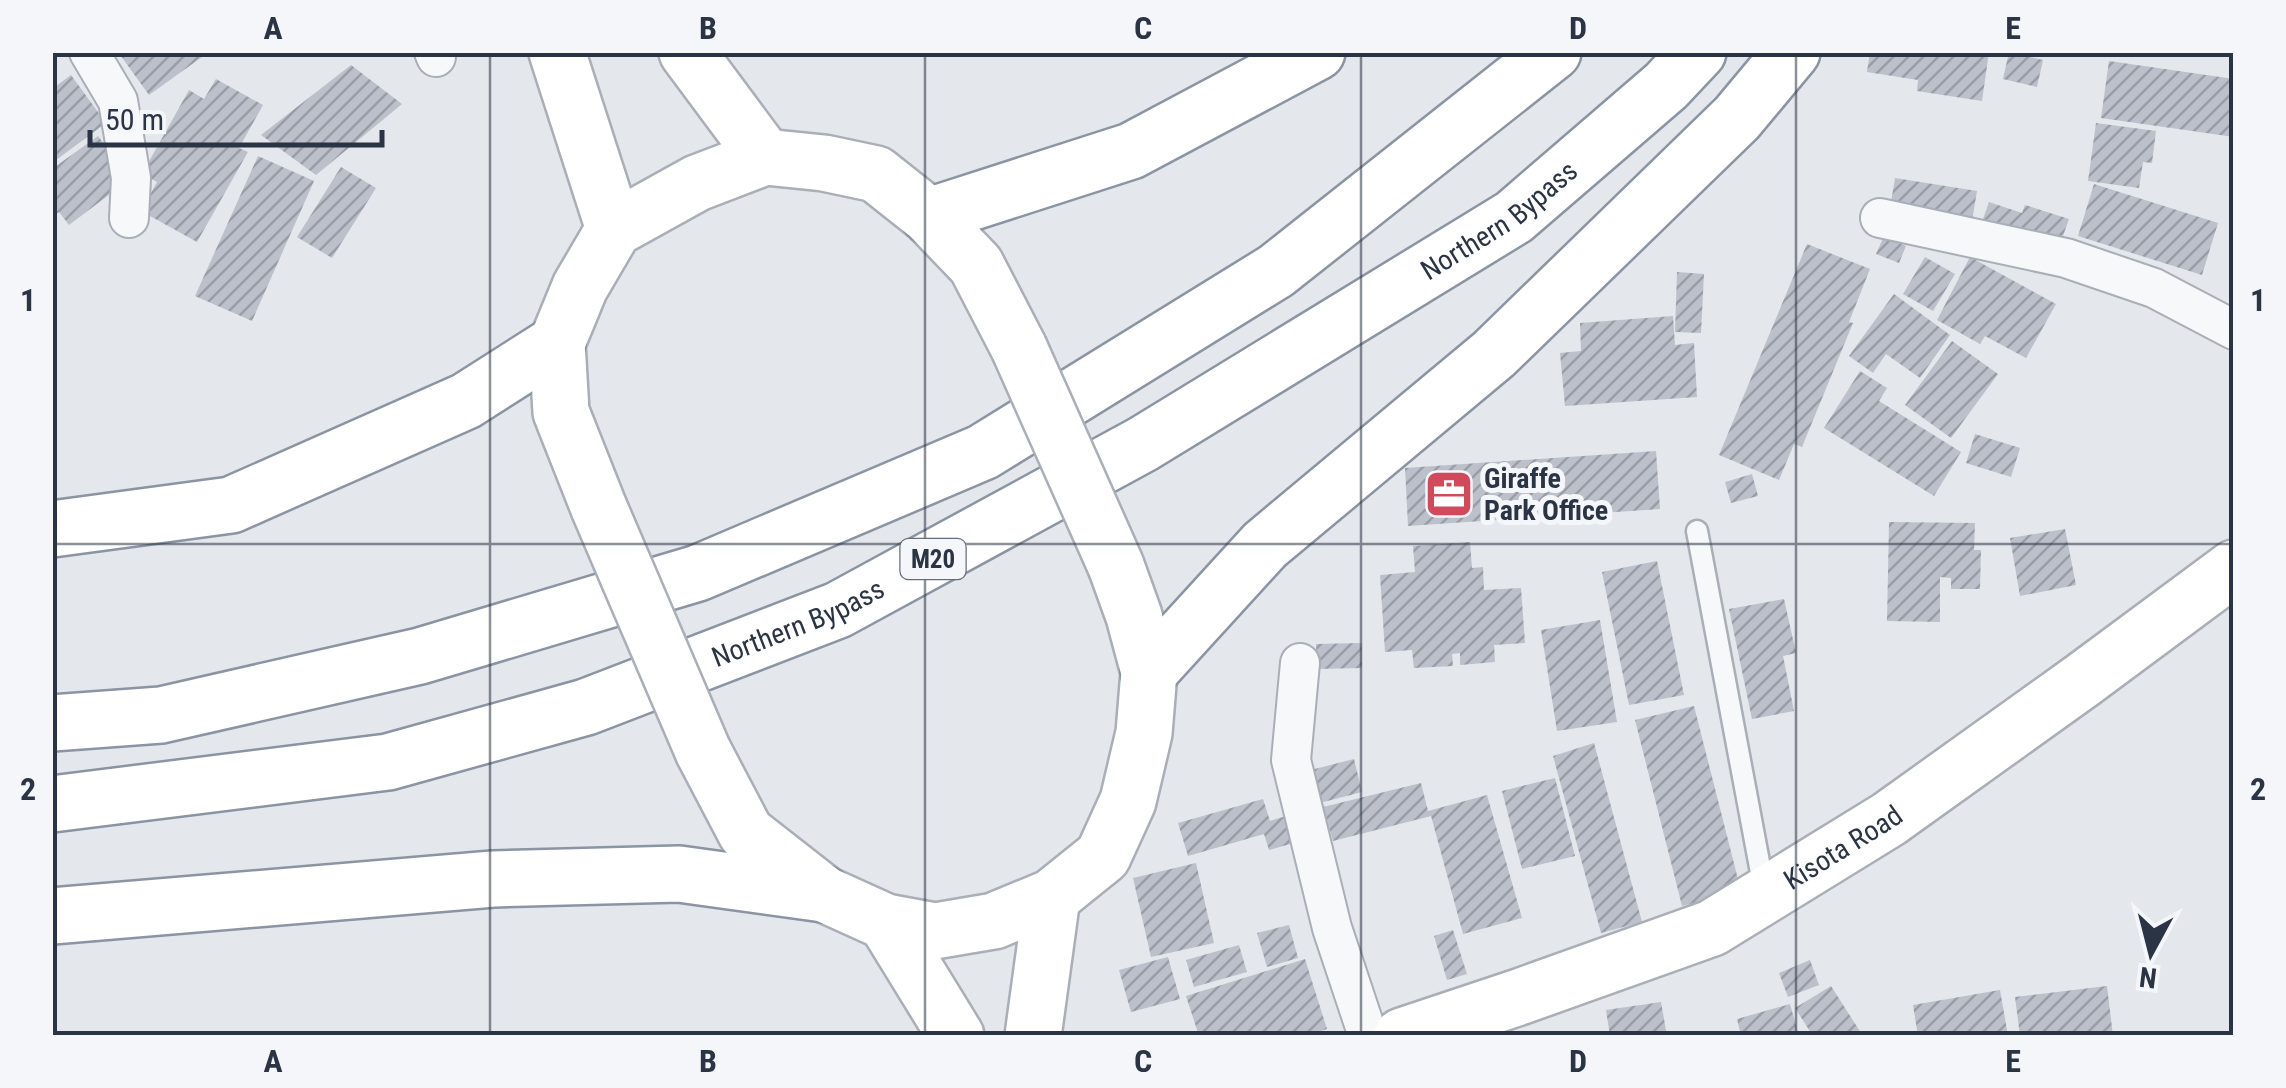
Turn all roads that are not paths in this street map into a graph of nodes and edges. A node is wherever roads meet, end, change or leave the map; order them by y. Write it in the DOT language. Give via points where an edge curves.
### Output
graph roads {
  1 [pos="90,52"];
  2 [pos="557,52"];
  3 [pos="688,52"];
  4 [pos="1317,52"];
  5 [pos="1553,52"];
  6 [pos="1698,52"];
  7 [pos="1792,52"];
  8 [pos="764,157"];
  9 [pos="929,216"];
  10 [pos="129,218"];
  11 [pos="1880,218"];
  12 [pos="614,230"];
  13 [pos="2234,330"];
  14 [pos="557,343"];
  15 [pos="52,529"];
  16 [pos="1697,531"];
  17 [pos="2234,568"];
  18 [pos="1300,663"];
  19 [pos="1149,672"];
  20 [pos="52,723"];
  21 [pos="52,804"];
  22 [pos="824,894"];
  23 [pos="1765,896"];
  24 [pos="1052,897"];
  25 [pos="52,916"];
  26 [pos="886,922"];
  27 [pos="956,1036"];
  28 [pos="1033,1036"];
  29 [pos="1368,1036"];
  30 [pos="1402,1036"];
  1 -- 10 [label="street" via="118,101"];
  2 -- 12 [label="main road"];
  3 -- 8 [label="main road"];
  4 -- 9 [label="main road" via="1131,151"];
  5 -- 20 [label="main road" via="1276,271 983,452 698,573 420,656 161,716"];
  6 -- 21 [label="main road, Northern Bypass / M20" via="1514,216 1143,444 838,610 586,707 388,762"];
  7 -- 19 [label="main road" via="1737,118 1494,354 1265,545"];
  8 -- 9 [label="main road" via="876,174"];
  8 -- 12 [label="main road" via="697,184"];
  9 -- 19 [label="main road, bridge" via="976,266 1019,348 1116,566"];
  11 -- 13 [label="street" via="2066,258 2154,288"];
  12 -- 14 [label="main road"];
  14 -- 15 [label="main road" via="466,401 230,505"];
  14 -- 22 [label="main road, bridge" via="561,412 703,751 746,833"];
  16 -- 23 [label="lane"];
  17 -- 23 [label="main road, Kisota Road" via="1889,819"];
  18 -- 29 [label="street" via="1291,760 1332,928"];
  19 -- 24 [label="main road" via="1144,733 1122,815 1103,856"];
  22 -- 25 [label="main road" via="679,874 493,879"];
  22 -- 26 [label="main road"];
  23 -- 30 [label="main road, Kisota Road" via="1712,928"];
  24 -- 26 [label="main road" via="994,921 935,931"];
  24 -- 28 [label="main road"];
  26 -- 27 [label="main road"];
}
